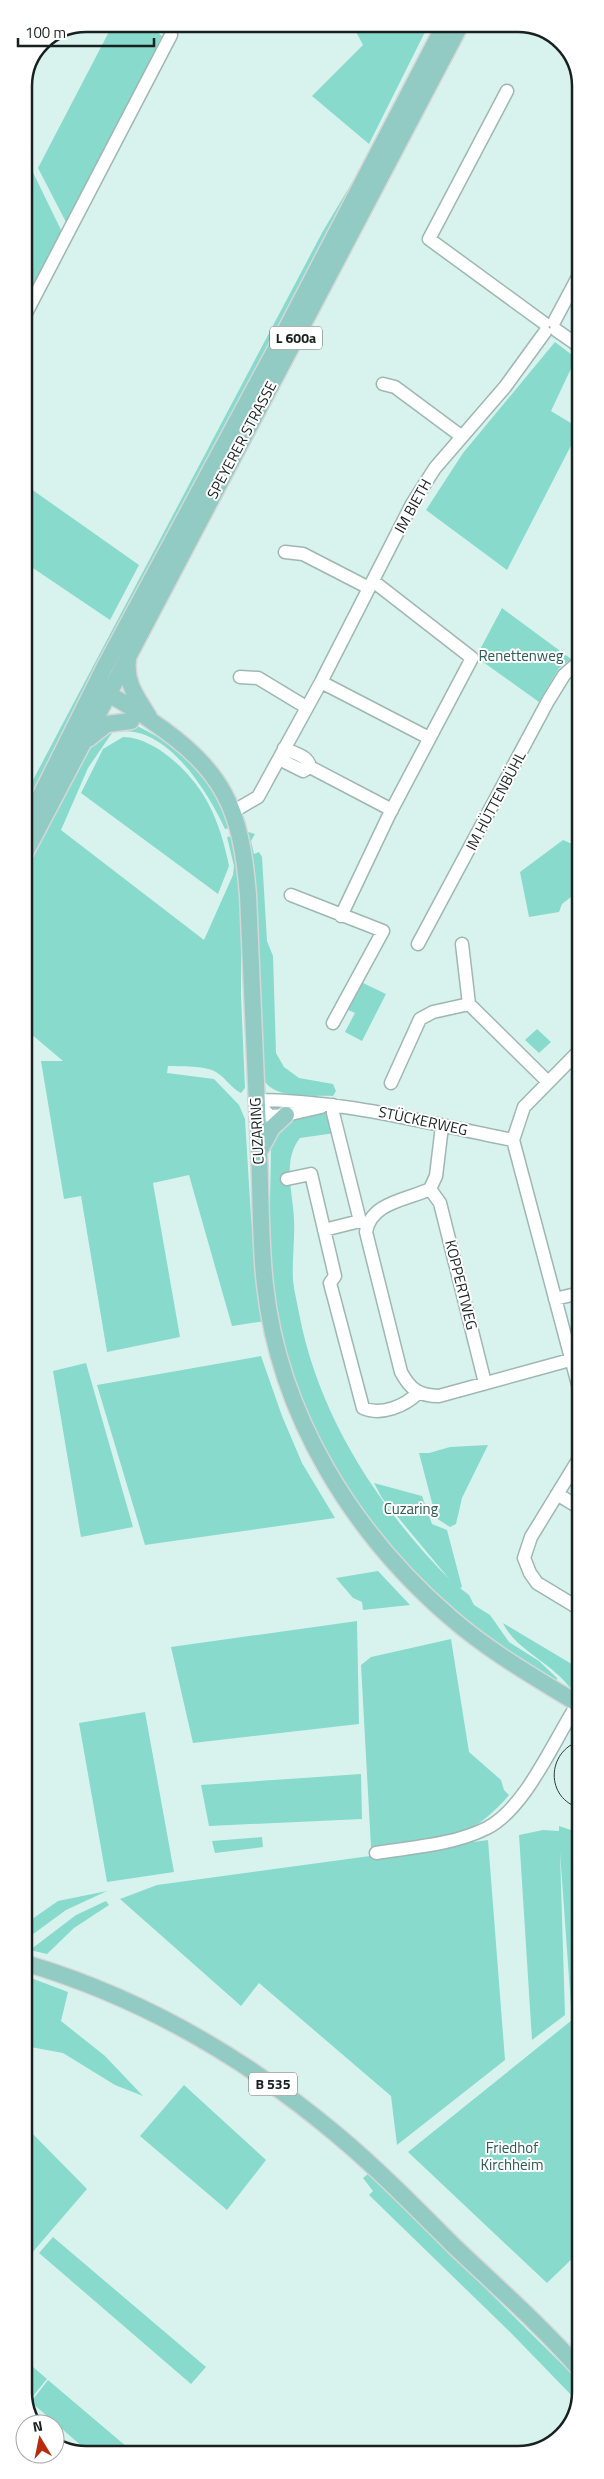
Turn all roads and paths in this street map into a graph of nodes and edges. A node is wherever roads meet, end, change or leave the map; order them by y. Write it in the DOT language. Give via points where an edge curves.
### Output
graph roads {
  1 [pos="439,33"];
  2 [pos="457,33"];
  3 [pos="171,35"];
  4 [pos="507,91"];
  5 [pos="572,288"];
  6 [pos="32,302"];
  7 [pos="550,327"];
  8 [pos="572,341"];
  9 [pos="383,384"];
  10 [pos="461,436"];
  11 [pos="285,552"];
  12 [pos="371,584"];
  13 [pos="128,658"];
  14 [pos="572,668"];
  15 [pos="240,677"];
  16 [pos="321,682"];
  17 [pos="102,695"];
  18 [pos="306,707"];
  19 [pos="131,721"];
  20 [pos="151,721"];
  21 [pos="165,730"];
  22 [pos="430,738"];
  23 [pos="83,744"];
  24 [pos="281,754"];
  25 [pos="392,810"];
  26 [pos="234,811"];
  27 [pos="32,815"];
  28 [pos="32,840"];
  29 [pos="291,895"];
  30 [pos="340,916"];
  31 [pos="418,944"];
  32 [pos="462,944"];
  33 [pos="469,1004"];
  34 [pos="333,1023"];
  35 [pos="572,1058"];
  36 [pos="548,1082"];
  37 [pos="391,1083"];
  38 [pos="255,1100"];
  39 [pos="333,1105"];
  40 [pos="286,1115"];
  41 [pos="442,1126"];
  42 [pos="513,1140"];
  43 [pos="259,1152"];
  44 [pos="287,1179"];
  45 [pos="430,1189"];
  46 [pos="363,1223"];
  47 [pos="324,1230"];
  48 [pos="572,1295"];
  49 [pos="555,1299"];
  50 [pos="570,1360"];
  51 [pos="572,1366"];
  52 [pos="485,1383"];
  53 [pos="418,1393"];
  54 [pos="572,1470"];
  55 [pos="557,1494"];
  56 [pos="572,1503"];
  57 [pos="572,1604"];
  58 [pos="572,1700"];
  59 [pos="572,1715"];
  60 [pos="376,1853"];
  61 [pos="32,1966"];
  62 [pos="572,2361"];
  1 -- 17 [label="main road, SPEYERER STRASSE / L 600a"];
  2 -- 13 [label="main road, SPEYERER STRASSE / L 600a"];
  3 -- 6 [label="street"];
  4 -- 7 [label="street" via="429,239"];
  5 -- 7 [label="street, IM BIETH"];
  7 -- 8 [label="street"];
  7 -- 10 [label="street, IM BIETH" via="505,387"];
  9 -- 10 [label="street" via="396,387"];
  10 -- 12 [label="street, IM BIETH" via="417,497"];
  11 -- 12 [label="street" via="303,554"];
  12 -- 16 [label="street, IM BIETH"];
  12 -- 22 [label="street" via="472,658"];
  13 -- 17 [label="main road, SPEYERER STRASSE / L 600a"];
  13 -- 20 [label="main road" via="130,685"];
  14 -- 31 [label="street, IM HÜTTENBÜHL" via="548,701"];
  15 -- 18 [label="street" via="258,678"];
  16 -- 18 [label="street, IM BIETH"];
  16 -- 22 [label="street"];
  17 -- 19 [label="main road, CUZARING"];
  17 -- 20 [label="main road, CUZARING"];
  17 -- 23 [label="main road, SPEYERER STRASSE / L 600a"];
  17 -- 27 [label="main road, SPEYERER STRASSE / L 600a"];
  18 -- 24 [label="street, IM BIETH"];
  19 -- 21 [label="main road, CUZARING"];
  19 -- 23 [label="main road" via="107,724"];
  20 -- 21 [label="main road, CUZARING"];
  21 -- 26 [label="main road, CUZARING" via="211,772"];
  22 -- 25 [label="street"];
  23 -- 28 [label="main road, SPEYERER STRASSE / L 600a"];
  24 -- 25 [label="street" via="297,770 310,767"];
  24 -- 26 [label="street, IM BIETH" via="258,797"];
  25 -- 30 [label="street"];
  26 -- 38 [label="main road, CUZARING" via="242,842 248,895"];
  29 -- 30 [label="street"];
  30 -- 34 [label="street" via="383,931"];
  32 -- 33 [label="street"];
  33 -- 36 [label="street"];
  33 -- 37 [label="street" via="433,1012 420,1019"];
  35 -- 36 [label="street"];
  36 -- 42 [label="street" via="524,1108"];
  38 -- 39 [label="street, STÜCKERWEG" via="302,1100"];
  38 -- 40 [label="street, STÜCKERWEG" via="270,1116"];
  38 -- 43 [label="main road, CUZARING"];
  39 -- 40 [label="street, STÜCKERWEG"];
  39 -- 41 [label="street, STÜCKERWEG" via="382,1111"];
  39 -- 46 [label="street"];
  40 -- 43 [label="main road" via="272,1128"];
  41 -- 42 [label="street, STÜCKERWEG"];
  41 -- 45 [label="street" via="436,1176"];
  42 -- 49 [label="street"];
  43 -- 58 [label="main road, CUZARING" via="265,1284 272,1323 294,1401 324,1465 373,1538 410,1580 452,1619"];
  44 -- 47 [label="street" via="311,1174"];
  45 -- 46 [label="street" via="384,1206"];
  45 -- 52 [label="street, KOPPERTWEG" via="440,1203"];
  46 -- 47 [label="street"];
  46 -- 53 [label="street" via="401,1372 409,1386"];
  47 -- 53 [label="street" via="335,1276 330,1283 363,1408 373,1412 408,1403"];
  48 -- 49 [label="street"];
  49 -- 50 [label="street"];
  50 -- 51 [label="street"];
  50 -- 52 [label="street"];
  52 -- 53 [label="street" via="439,1396"];
  54 -- 55 [label="street"];
  55 -- 56 [label="street"];
  55 -- 57 [label="street" via="527,1543 524,1558 537,1583"];
  59 -- 60 [label="street" via="522,1796 501,1819 458,1839"];
  61 -- 62 [label="main road, B 535" via="148,2010 229,2055 288,2095 384,2178"];
}
